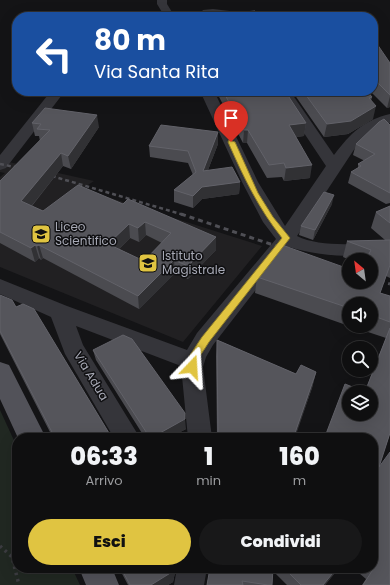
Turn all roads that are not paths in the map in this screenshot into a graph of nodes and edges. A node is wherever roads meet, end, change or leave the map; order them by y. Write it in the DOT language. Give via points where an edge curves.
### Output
graph roads {
  1 [pos="162,0"];
  2 [pos="167,12"];
  3 [pos="54,96"];
  4 [pos="209,96"];
  5 [pos="287,96"];
  6 [pos="384,115"];
  7 [pos="0,166"];
  8 [pos="334,166"];
  9 [pos="286,238"];
  10 [pos="390,248"];
  11 [pos="0,286"];
  12 [pos="60,312"];
  13 [pos="194,362"];
  14 [pos="0,372"];
  15 [pos="30,433"];
  16 [pos="125,433"];
  17 [pos="199,433"];
  18 [pos="97,573"];
  19 [pos="191,573"];
  20 [pos="103,585"];
  21 [pos="189,585"];
  1 -- 2 [label="street"];
  3 -- 7 [label="street"];
  4 -- 9 [label="street" via="255,193 270,219"];
  5 -- 8 [label="street"];
  6 -- 8 [label="street" via="356,136"];
  8 -- 9 [label="street"];
  9 -- 10 [label="street" via="315,248"];
  9 -- 13 [label="street" via="205,339 195,355"];
  11 -- 12 [label="street"];
  12 -- 13 [label="street" via="108,335"];
  12 -- 16 [label="street, Via Adua" via="73,348"];
  13 -- 17 [label="street" via="192,367"];
  14 -- 15 [label="main road"];
  18 -- 20 [label="main road"];
  19 -- 21 [label="street"];
}
